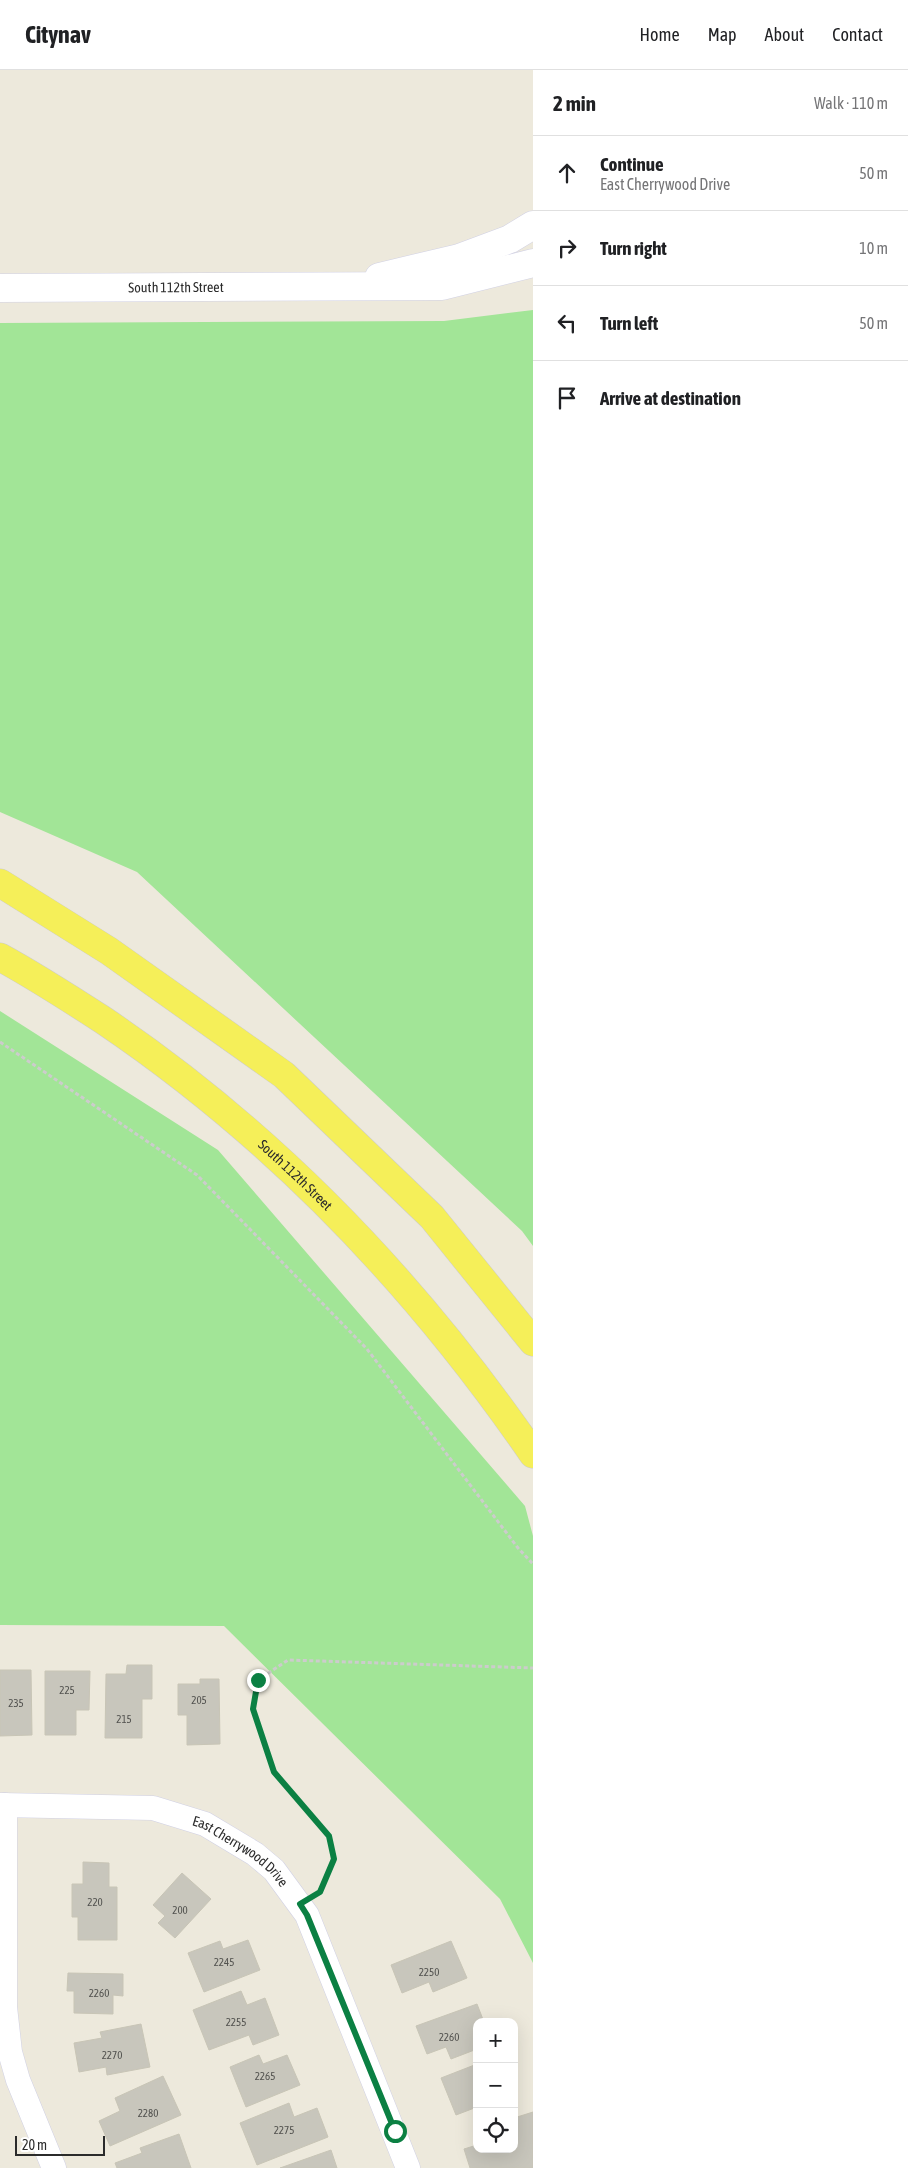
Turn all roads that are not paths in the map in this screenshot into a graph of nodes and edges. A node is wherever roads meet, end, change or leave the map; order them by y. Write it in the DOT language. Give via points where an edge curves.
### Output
graph roads {
  1 [pos="533,225"];
  2 [pos="533,263"];
  3 [pos="354,285"];
  4 [pos="0,288"];
  5 [pos="0,883"];
  6 [pos="0,957"];
  7 [pos="533,1342"];
  8 [pos="533,1454"];
  9 [pos="3,1805"];
  10 [pos="54,2168"];
  11 [pos="408,2168"];
  1 -- 3 [label="street, South 112th Street" via="510,239 459,258"];
  2 -- 3 [label="street, South 112th Street" via="442,286"];
  3 -- 4 [label="street, South 112th Street"];
  5 -- 7 [label="main road" via="109,951 284,1075 432,1217"];
  6 -- 8 [label="main road, South 112th Street" via="159,1058 278,1157 415,1298 490,1391"];
  9 -- 10 [label="street" via="5,2007 9,2043 18,2080"];
  9 -- 11 [label="street, East Cherrywood Drive" via="152,1808 205,1824 255,1854 274,1870 307,1915"];
}
